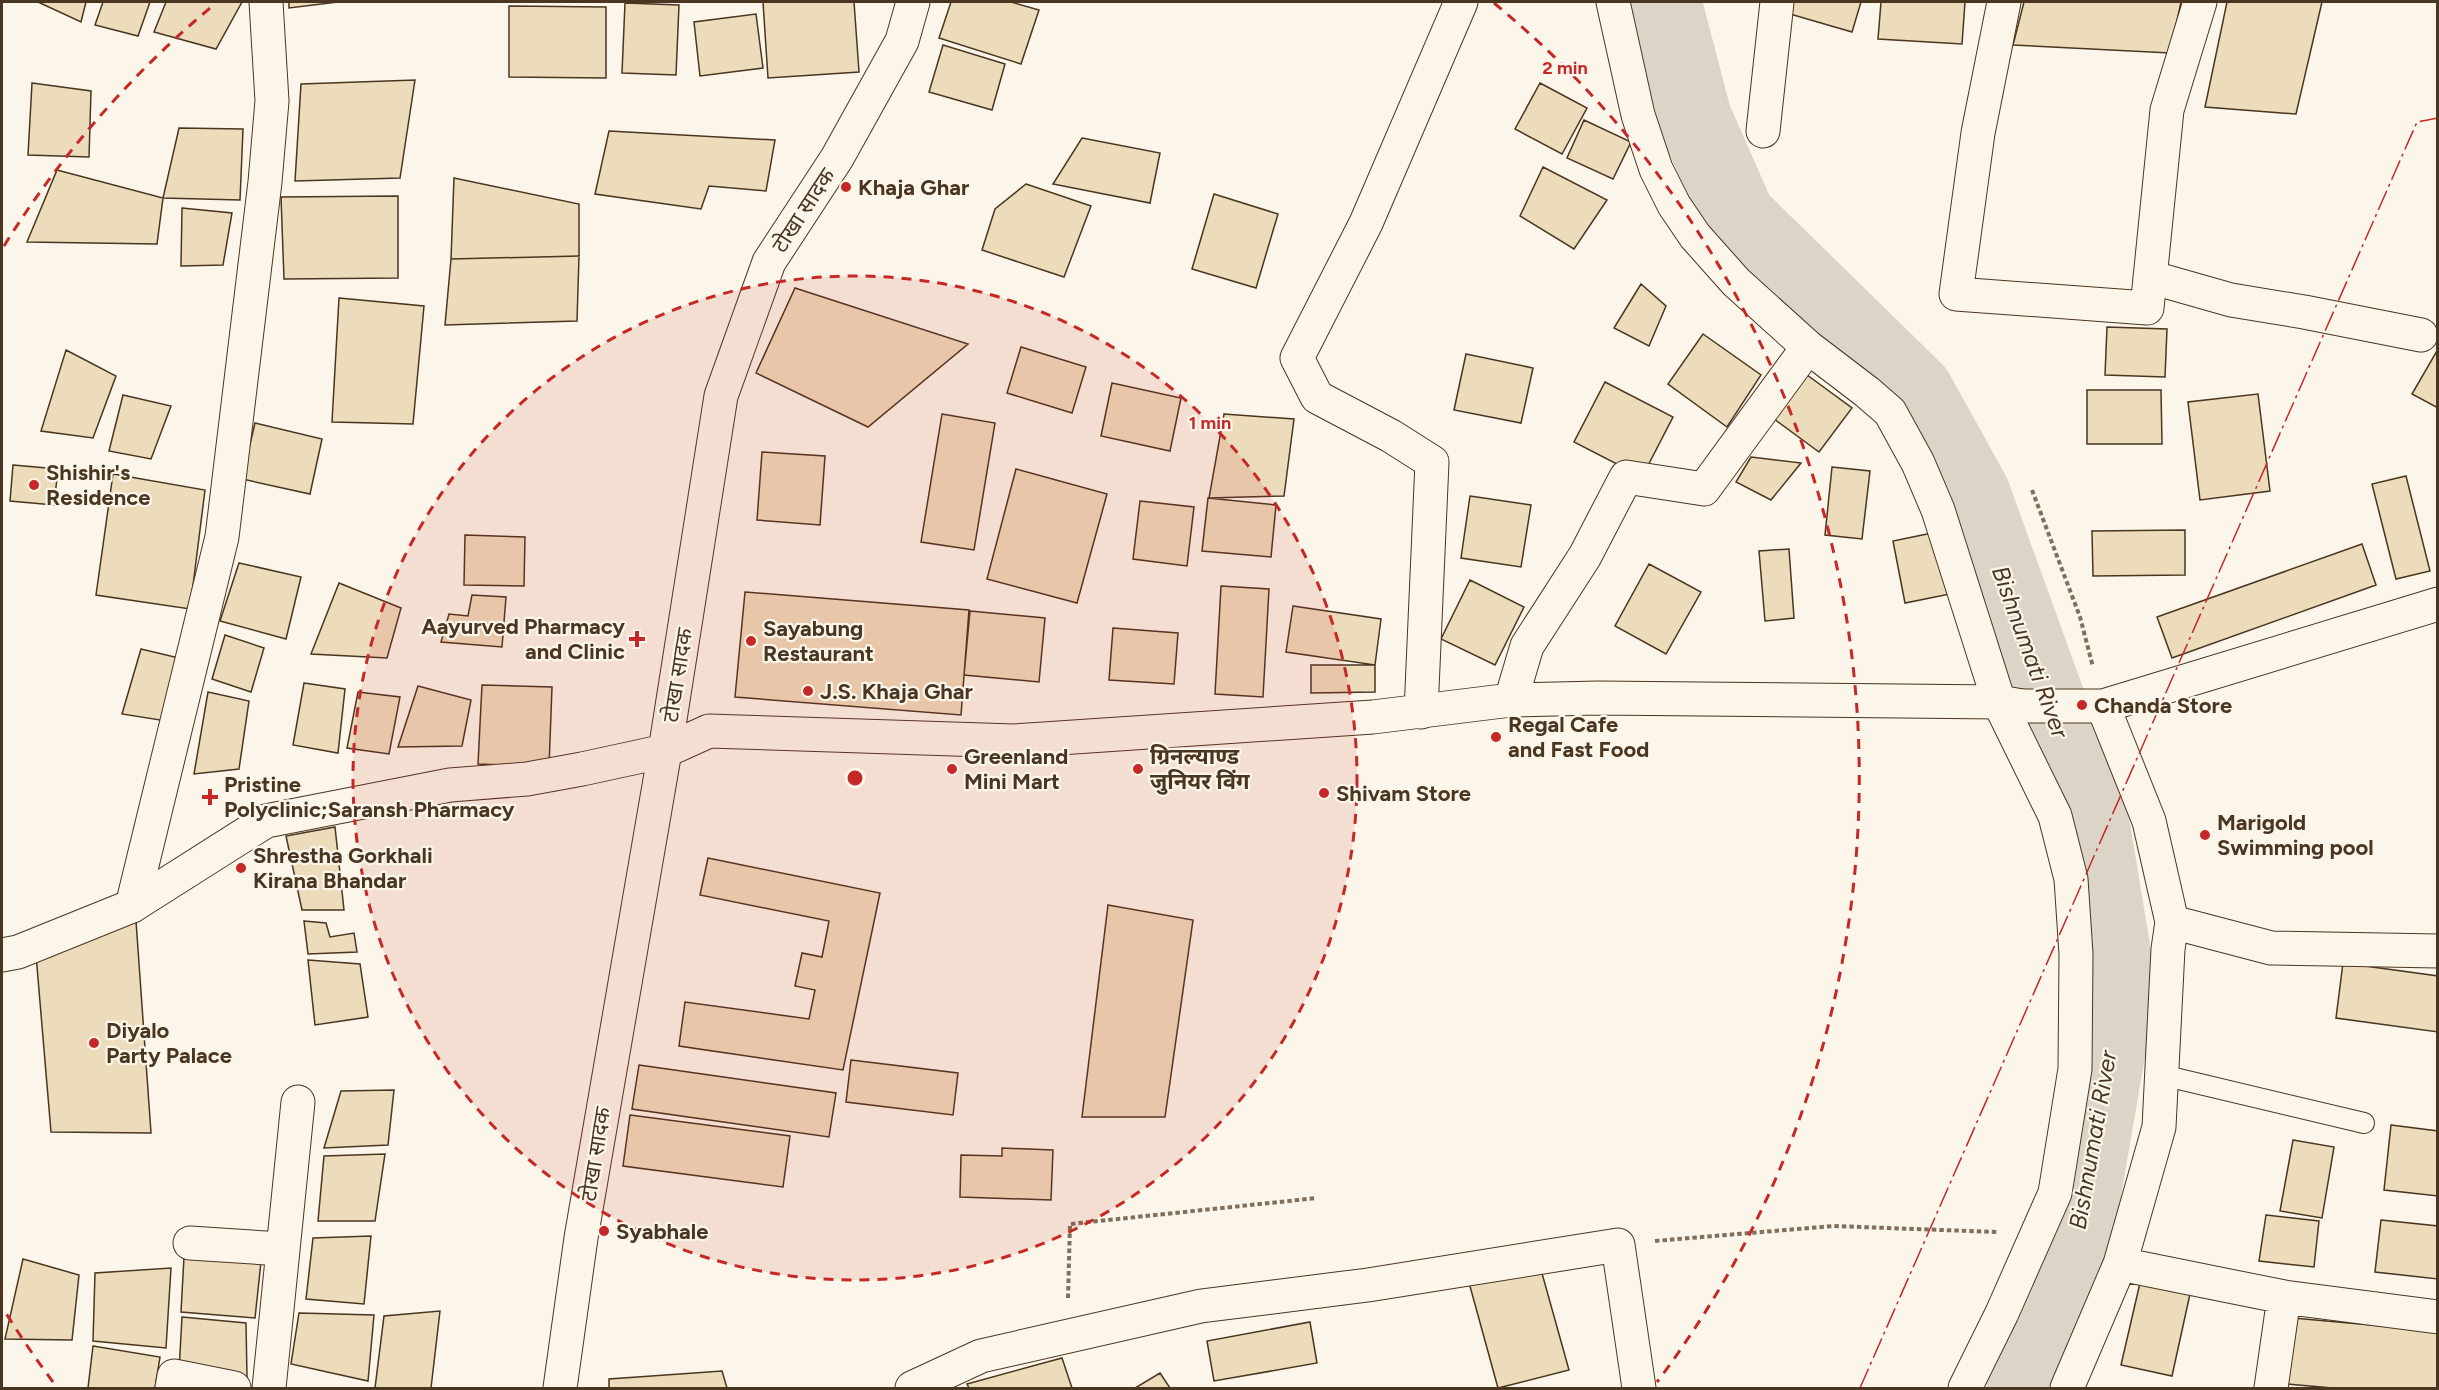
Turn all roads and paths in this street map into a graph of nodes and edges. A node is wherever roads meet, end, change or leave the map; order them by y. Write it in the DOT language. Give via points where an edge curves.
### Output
graph roads {
  1 [pos="266,2"];
  2 [pos="913,2"];
  3 [pos="1461,2"];
  4 [pos="1613,2"];
  5 [pos="1777,2"];
  6 [pos="2004,2"];
  7 [pos="2200,2"];
  8 [pos="1763,131"];
  9 [pos="2150,277"];
  10 [pos="2421,335"];
  11 [pos="1808,347"];
  12 [pos="2032,490"];
  13 [pos="2438,604"];
  14 [pos="1511,700"];
  15 [pos="2011,704"];
  16 [pos="2097,706"];
  17 [pos="1421,712"];
  18 [pos="665,751"];
  19 [pos="132,906"];
  20 [pos="2172,922"];
  21 [pos="2438,951"];
  22 [pos="2,955"];
  23 [pos="2162,1075"];
  24 [pos="298,1102"];
  25 [pos="2364,1123"];
  26 [pos="1317,1198"];
  27 [pos="2036,1234"];
  28 [pos="190,1243"];
  29 [pos="1618,1245"];
  30 [pos="282,1249"];
  31 [pos="2120,1264"];
  32 [pos="2284,1297"];
  33 [pos="2438,1317"];
  34 [pos="1067,1338"];
  35 [pos="172,1389"];
  36 [pos="234,1389"];
  37 [pos="269,1389"];
  38 [pos="560,1389"];
  39 [pos="912,1389"];
  40 [pos="1639,1389"];
  41 [pos="1965,1389"];
  42 [pos="2067,1389"];
  43 [pos="2271,1389"];
  1 -- 19 [label="street" via="272,101 222,537"];
  2 -- 18 [label="street, टोखा सादक" via="902,41 837,158 769,262 721,396"];
  3 -- 17 [label="street" via="1366,223 1297,358 1317,398 1432,462"];
  4 -- 11 [label="street" via="1638,115 1656,170 1674,205 1695,236 1737,282"];
  5 -- 8 [label="street"];
  6 -- 9 [label="street" via="1978,133 1956,294 2147,309"];
  7 -- 9 [label="street" via="2167,110"];
  9 -- 10 [label="street" via="2231,300"];
  11 -- 14 [label="street" via="1704,489 1626,477 1585,556 1527,645"];
  11 -- 15 [label="street" via="1890,412 1938,510"];
  12 -- 16 [label="path" via="2080,617"];
  13 -- 16 [label="street"];
  14 -- 15 [label="street"];
  14 -- 17 [label="street"];
  15 -- 16 [label="street"];
  15 -- 27 [label="street" via="2055,816 2070,879 2076,954 2075,1069 2055,1193"];
  16 -- 20 [label="street" via="2149,821"];
  17 -- 18 [label="street" via="1014,741 709,731"];
  18 -- 19 [label="street" via="527,779 450,786 266,821"];
  18 -- 38 [label="street, टोखा सादक" via="603,1102"];
  19 -- 22 [label="street"];
  20 -- 21 [label="street" via="2271,948"];
  20 -- 23 [label="street"];
  23 -- 25 [label="lane"];
  23 -- 31 [label="street" via="2159,1127"];
  24 -- 30 [label="street"];
  26 -- 34 [label="path" via="1070,1224"];
  27 -- 29 [label="path" via="1833,1226"];
  27 -- 41 [label="street"];
  28 -- 30 [label="street"];
  29 -- 34 [label="street" via="1368,1285 1201,1306"];
  29 -- 40 [label="street"];
  30 -- 37 [label="street"];
  31 -- 32 [label="street"];
  31 -- 42 [label="street"];
  32 -- 33 [label="street"];
  32 -- 43 [label="street"];
  34 -- 39 [label="street" via="981,1356"];
  35 -- 36 [label="street" via="174,1376"];
}
